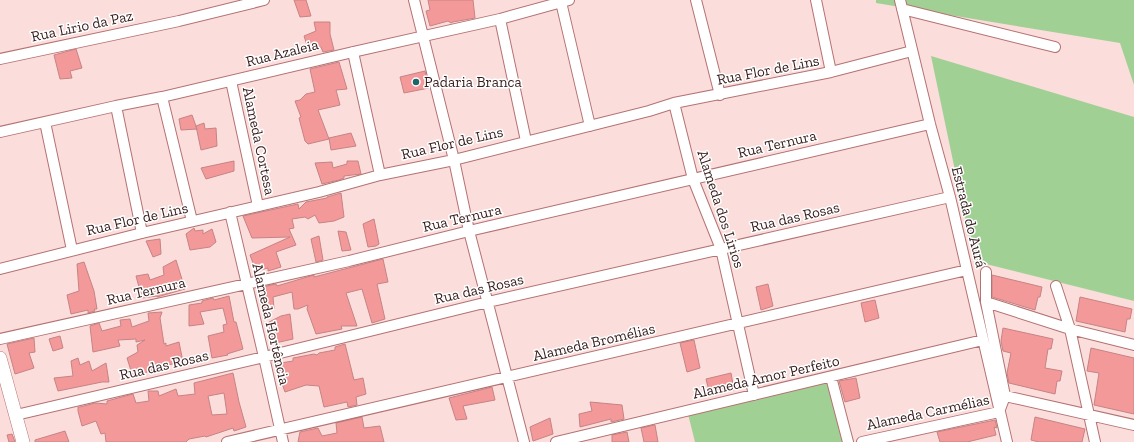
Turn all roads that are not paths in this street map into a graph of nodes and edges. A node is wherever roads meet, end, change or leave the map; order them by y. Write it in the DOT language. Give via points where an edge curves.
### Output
graph roads {
  1 [pos="264,0"];
  2 [pos="414,0"];
  3 [pos="696,0"];
  4 [pos="816,0"];
  5 [pos="565,1"];
  6 [pos="901,4"];
  7 [pos="500,19"];
  8 [pos="424,36"];
  9 [pos="1055,47"];
  10 [pos="912,51"];
  11 [pos="353,52"];
  12 [pos="0,59"];
  13 [pos="831,72"];
  14 [pos="231,82"];
  15 [pos="720,95"];
  16 [pos="162,98"];
  17 [pos="674,103"];
  18 [pos="116,106"];
  19 [pos="45,122"];
  20 [pos="930,124"];
  21 [pos="590,126"];
  22 [pos="0,132"];
  23 [pos="526,141"];
  24 [pos="454,160"];
  25 [pos="380,175"];
  26 [pos="693,180"];
  27 [pos="950,197"];
  28 [pos="258,206"];
  29 [pos="230,212"];
  30 [pos="192,222"];
  31 [pos="469,232"];
  32 [pos="142,233"];
  33 [pos="721,249"];
  34 [pos="72,250"];
  35 [pos="0,268"];
  36 [pos="966,270"];
  37 [pos="986,272"];
  38 [pos="246,284"];
  39 [pos="1056,286"];
  40 [pos="488,302"];
  41 [pos="986,302"];
  42 [pos="738,324"];
  43 [pos="1070,329"];
  44 [pos="0,339"];
  45 [pos="983,340"];
  46 [pos="1134,345"];
  47 [pos="264,357"];
  48 [pos="0,358"];
  49 [pos="507,377"];
  50 [pos="831,377"];
  51 [pos="754,395"];
  52 [pos="1005,396"];
  53 [pos="1000,412"];
  54 [pos="1088,414"];
  55 [pos="16,415"];
  56 [pos="1134,425"];
  57 [pos="280,429"];
  58 [pos="23,442"];
  59 [pos="227,442"];
  60 [pos="283,442"];
  61 [pos="524,442"];
  62 [pos="556,442"];
  63 [pos="848,442"];
  64 [pos="862,442"];
  65 [pos="1007,442"];
  66 [pos="1095,442"];
  1 -- 12 [label="street, Rua Lirio da Paz"];
  2 -- 8 [label="street"];
  3 -- 15 [label="street"];
  4 -- 13 [label="street"];
  5 -- 7 [label="street, Rua Azaleia"];
  5 -- 21 [label="street"];
  6 -- 9 [label="street"];
  6 -- 10 [label="street, Estrada do Aurá"];
  7 -- 8 [label="street, Rua Azaleia"];
  7 -- 23 [label="street"];
  8 -- 11 [label="street, Rua Azaleia"];
  8 -- 24 [label="street"];
  10 -- 13 [label="street, Rua Flor de Lins"];
  10 -- 20 [label="street, Estrada do Aurá"];
  11 -- 14 [label="street, Rua Azaleia"];
  11 -- 25 [label="street"];
  13 -- 15 [label="street, Rua Flor de Lins"];
  14 -- 16 [label="street, Rua Azaleia"];
  14 -- 28 [label="street, Alameda Cortesa"];
  15 -- 17 [label="street, Rua Flor de Lins"];
  16 -- 18 [label="street, Rua Azaleia"];
  16 -- 30 [label="street"];
  17 -- 21 [label="street, Rua Flor de Lins"];
  17 -- 26 [label="street, Alameda dos Lirios"];
  18 -- 19 [label="street, Rua Azaleia"];
  18 -- 32 [label="street"];
  19 -- 22 [label="street, Rua Azaleia"];
  19 -- 34 [label="street"];
  20 -- 26 [label="street, Rua Ternura"];
  20 -- 27 [label="street, Estrada do Aurá"];
  21 -- 23 [label="street, Rua Flor de Lins"];
  23 -- 24 [label="street, Rua Flor de Lins"];
  24 -- 25 [label="street, Rua Flor de Lins"];
  24 -- 31 [label="street"];
  25 -- 28 [label="street, Rua Flor de Lins"];
  26 -- 31 [label="street, Rua Ternura"];
  26 -- 33 [label="street, Alameda dos Lirios"];
  27 -- 33 [label="street, Rua das Rosas"];
  27 -- 36 [label="street, Estrada do Aurá"];
  28 -- 29 [label="street, Rua Flor de Lins"];
  29 -- 30 [label="street, Rua Flor de Lins"];
  29 -- 38 [label="street, Alameda Hortência"];
  30 -- 32 [label="street, Rua Flor de Lins"];
  31 -- 38 [label="street, Rua Ternura"];
  31 -- 40 [label="street"];
  32 -- 34 [label="street, Rua Flor de Lins"];
  33 -- 40 [label="street, Rua das Rosas"];
  33 -- 42 [label="street, Alameda dos Lirios"];
  34 -- 35 [label="street, Rua Flor de Lins"];
  36 -- 42 [label="street, Alameda Bromélias"];
  36 -- 45 [label="street, Estrada do Aurá"];
  37 -- 41 [label="street"];
  38 -- 44 [label="street, Rua Ternura"];
  38 -- 47 [label="street, Alameda Hortência"];
  39 -- 43 [label="street"];
  40 -- 47 [label="street, Rua das Rosas"];
  40 -- 49 [label="street"];
  41 -- 43 [label="street"];
  41 -- 52 [label="street"];
  42 -- 49 [label="street, Alameda Bromélias"];
  42 -- 51 [label="street, Alameda dos Lirios"];
  43 -- 46 [label="street"];
  43 -- 54 [label="street"];
  45 -- 50 [label="street, Alameda Amor Perfeito"];
  45 -- 53 [label="street, Estrada do Aurá"];
  47 -- 55 [label="street, Rua das Rosas"];
  47 -- 57 [label="street, Alameda Hortência"];
  48 -- 55 [label="street"];
  49 -- 57 [label="street, Alameda Bromélias"];
  49 -- 61 [label="street"];
  50 -- 51 [label="street, Alameda Amor Perfeito"];
  50 -- 63 [label="street"];
  51 -- 62 [label="street, Alameda Amor Perfeito"];
  52 -- 53 [label="street"];
  52 -- 54 [label="street"];
  53 -- 64 [label="street, Alameda Carmélias"];
  53 -- 65 [label="street, Estrada do Aurá"];
  54 -- 56 [label="street"];
  54 -- 66 [label="street"];
  55 -- 58 [label="street"];
  57 -- 59 [label="street, Alameda Bromélias"];
  57 -- 60 [label="street, Alameda Hortência"];
}
